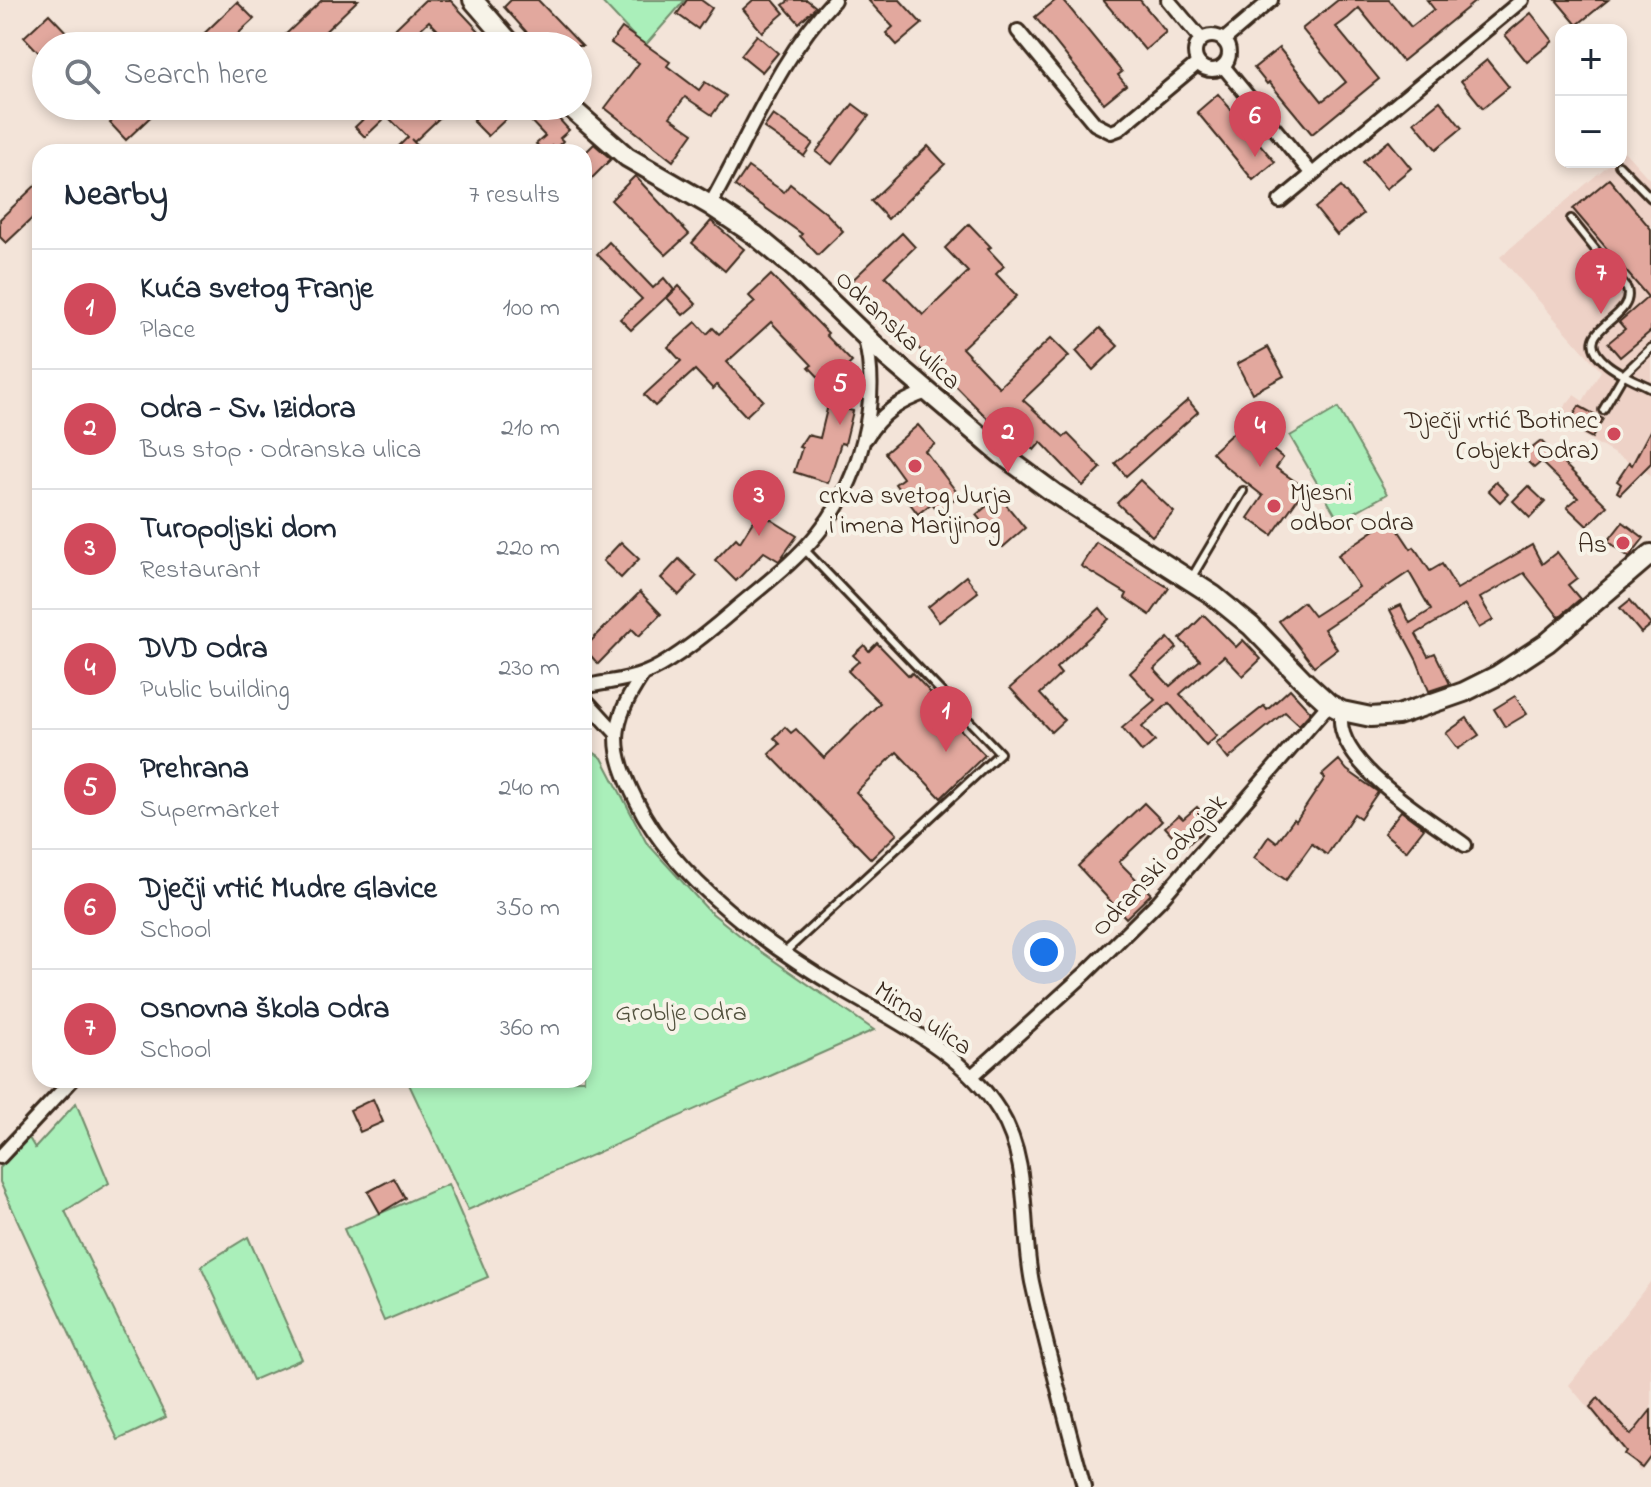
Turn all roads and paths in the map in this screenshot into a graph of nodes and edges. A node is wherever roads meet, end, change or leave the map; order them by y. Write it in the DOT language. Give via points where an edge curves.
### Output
graph roads {
  1 [pos="473,0"];
  2 [pos="834,0"];
  3 [pos="1168,0"];
  4 [pos="1271,0"];
  5 [pos="1522,0"];
  6 [pos="1018,31"];
  7 [pos="501,32"];
  8 [pos="1201,39"];
  9 [pos="1224,40"];
  10 [pos="1198,63"];
  11 [pos="1223,66"];
  12 [pos="585,120"];
  13 [pos="1622,168"];
  14 [pos="1312,174"];
  15 [pos="1651,198"];
  16 [pos="1280,201"];
  17 [pos="710,205"];
  18 [pos="1571,219"];
  19 [pos="864,336"];
  20 [pos="1651,348"];
  21 [pos="1624,374"];
  22 [pos="1651,388"];
  23 [pos="927,392"];
  24 [pos="1603,410"];
  25 [pos="860,448"];
  26 [pos="1243,491"];
  27 [pos="804,549"];
  28 [pos="1651,554"];
  29 [pos="1191,580"];
  30 [pos="643,674"];
  31 [pos="592,685"];
  32 [pos="592,707"];
  33 [pos="1336,708"];
  34 [pos="617,734"];
  35 [pos="1465,845"];
  36 [pos="785,952"];
  37 [pos="972,1076"];
  38 [pos="65,1088"];
  39 [pos="0,1157"];
  40 [pos="1084,1487"];
  1 -- 7 [label="street"];
  2 -- 17 [label="street" via="809,27 771,86"];
  3 -- 8 [label="street"];
  4 -- 9 [label="street"];
  5 -- 14 [label="street"];
  6 -- 10 [label="street" via="1095,124 1111,132"];
  8 -- 9 [label="street"];
  8 -- 10 [label="street" via="1195,53"];
  9 -- 11 [label="street" via="1228,56"];
  10 -- 11 [label="street" via="1207,69"];
  11 -- 14 [label="street"];
  12 -- 17 [label="street, Odranska ulica" via="627,157"];
  13 -- 15 [label="lane"];
  14 -- 16 [label="street"];
  17 -- 19 [label="street, Odranska ulica" via="785,260"];
  18 -- 21 [label="lane" via="1627,289 1627,306 1594,337 1599,357"];
  19 -- 23 [label="street, Odranska ulica"];
  19 -- 25 [label="street" via="871,373"];
  20 -- 21 [label="lane"];
  21 -- 22 [label="lane"];
  21 -- 24 [label="lane"];
  23 -- 25 [label="street" via="888,411"];
  23 -- 29 [label="street, Odranska ulica" via="1027,474"];
  25 -- 27 [label="street" via="842,498"];
  26 -- 29 [label="lane"];
  27 -- 30 [label="street" via="721,621"];
  27 -- 36 [label="lane" via="1000,753"];
  28 -- 33 [label="street" via="1548,642 1464,692 1398,715 1371,717"];
  29 -- 33 [label="street, Odranska ulica" via="1251,626"];
  30 -- 31 [label="street"];
  30 -- 34 [label="street, Mirna ulica" via="628,696"];
  32 -- 34 [label="street"];
  33 -- 35 [label="street" via="1344,737 1365,768"];
  33 -- 37 [label="street, Odranski odvojak" via="1159,901"];
  34 -- 36 [label="street, Mirna ulica" via="617,755 627,782 671,854 711,895"];
  36 -- 37 [label="street, Mirna ulica" via="920,1035"];
  37 -- 40 [label="street, Mirna ulica" via="999,1110 1016,1149 1032,1280"];
  38 -- 39 [label="street"];
}
